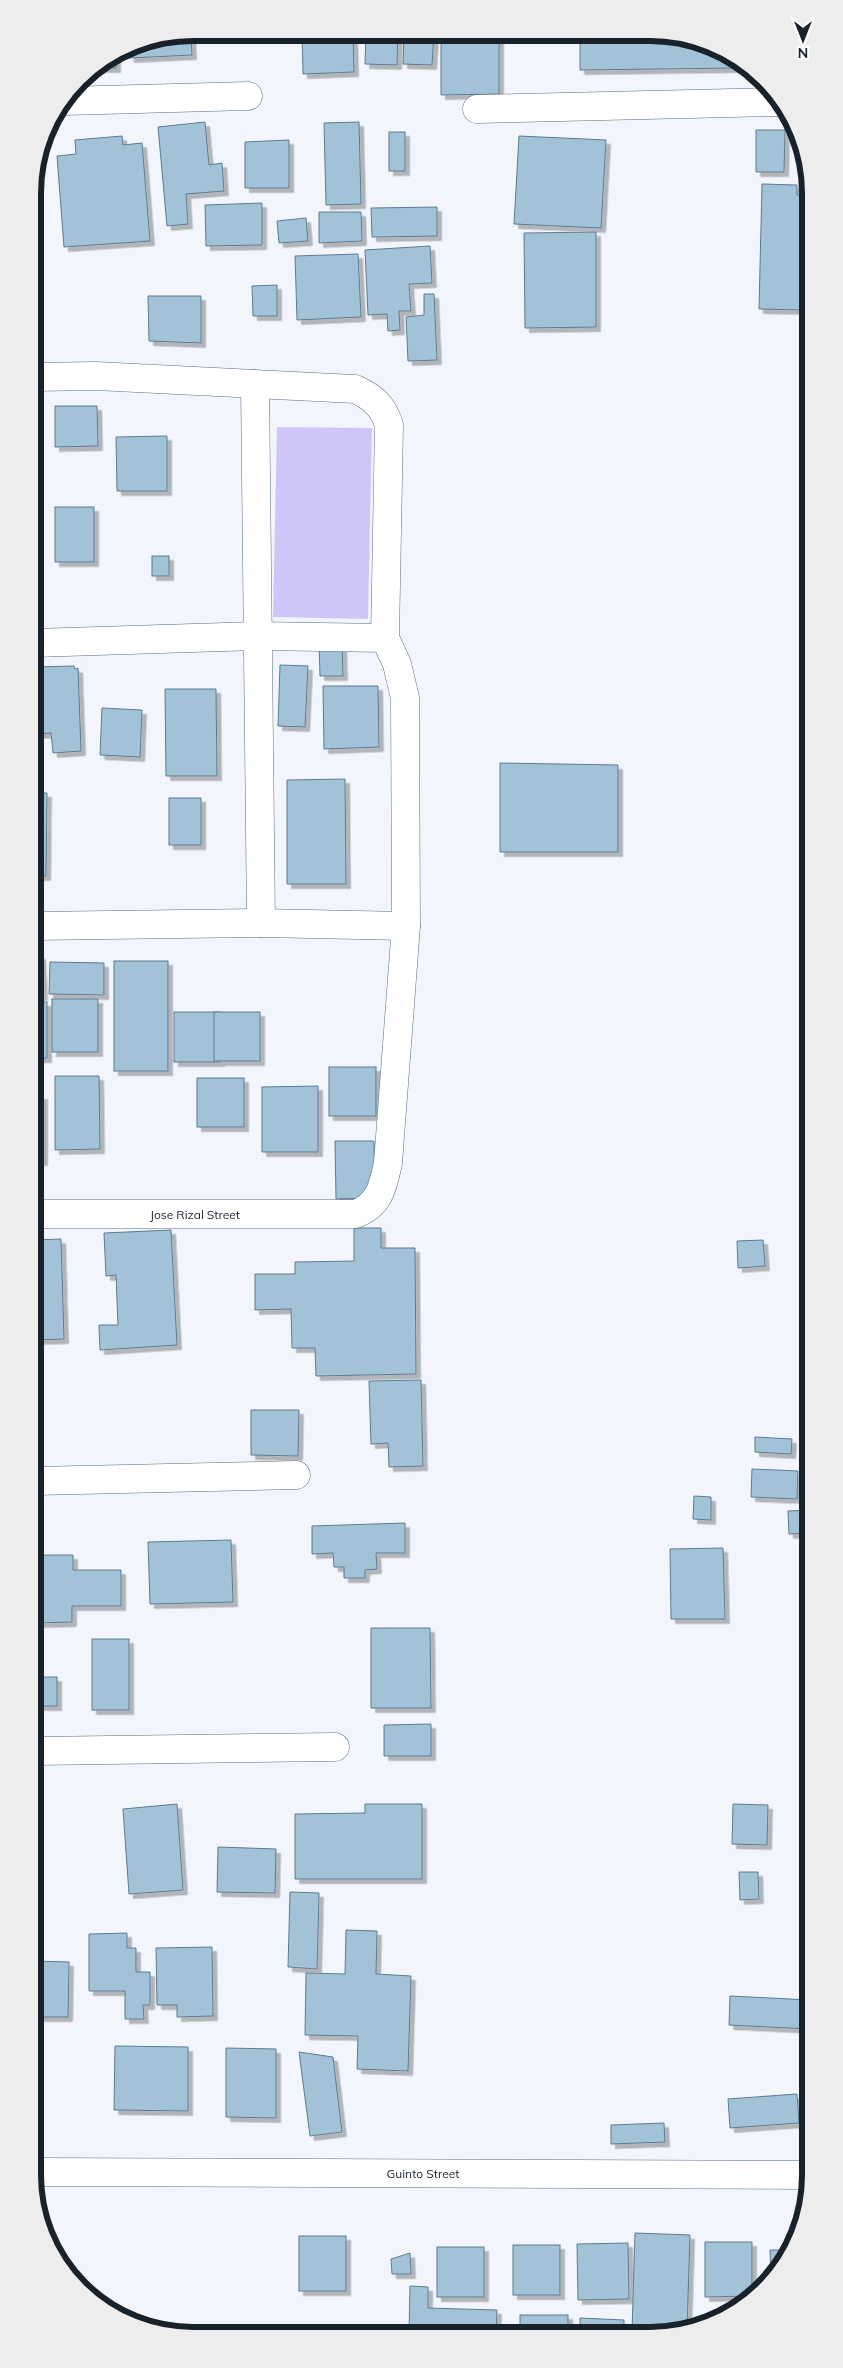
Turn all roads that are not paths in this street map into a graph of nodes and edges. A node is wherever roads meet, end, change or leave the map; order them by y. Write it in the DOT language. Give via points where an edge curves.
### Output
graph roads {
  1 [pos="248,96"];
  2 [pos="73,101"];
  3 [pos="771,102"];
  4 [pos="478,109"];
  5 [pos="42,377"];
  6 [pos="254,384"];
  7 [pos="257,636"];
  8 [pos="385,638"];
  9 [pos="42,643"];
  10 [pos="261,923"];
  11 [pos="42,926"];
  12 [pos="406,926"];
  13 [pos="41,1214"];
  14 [pos="296,1475"];
  15 [pos="41,1481"];
  16 [pos="335,1747"];
  17 [pos="41,1751"];
  18 [pos="41,2172"];
  19 [pos="801,2175"];
  1 -- 2 [label="street"];
  3 -- 4 [label="street"];
  5 -- 6 [label="street" via="96,376"];
  6 -- 7 [label="street"];
  6 -- 8 [label="street" via="355,389 368,394 385,412 389,425"];
  7 -- 8 [label="street"];
  7 -- 9 [label="street"];
  7 -- 10 [label="street"];
  8 -- 12 [label="street" via="398,664 405,698"];
  10 -- 11 [label="street"];
  10 -- 12 [label="street"];
  12 -- 13 [label="street, Jose Rizal Street" via="388,1163 382,1190 367,1210 356,1214"];
  14 -- 15 [label="street"];
  16 -- 17 [label="street"];
  18 -- 19 [label="street, Guinto Street"];
}
